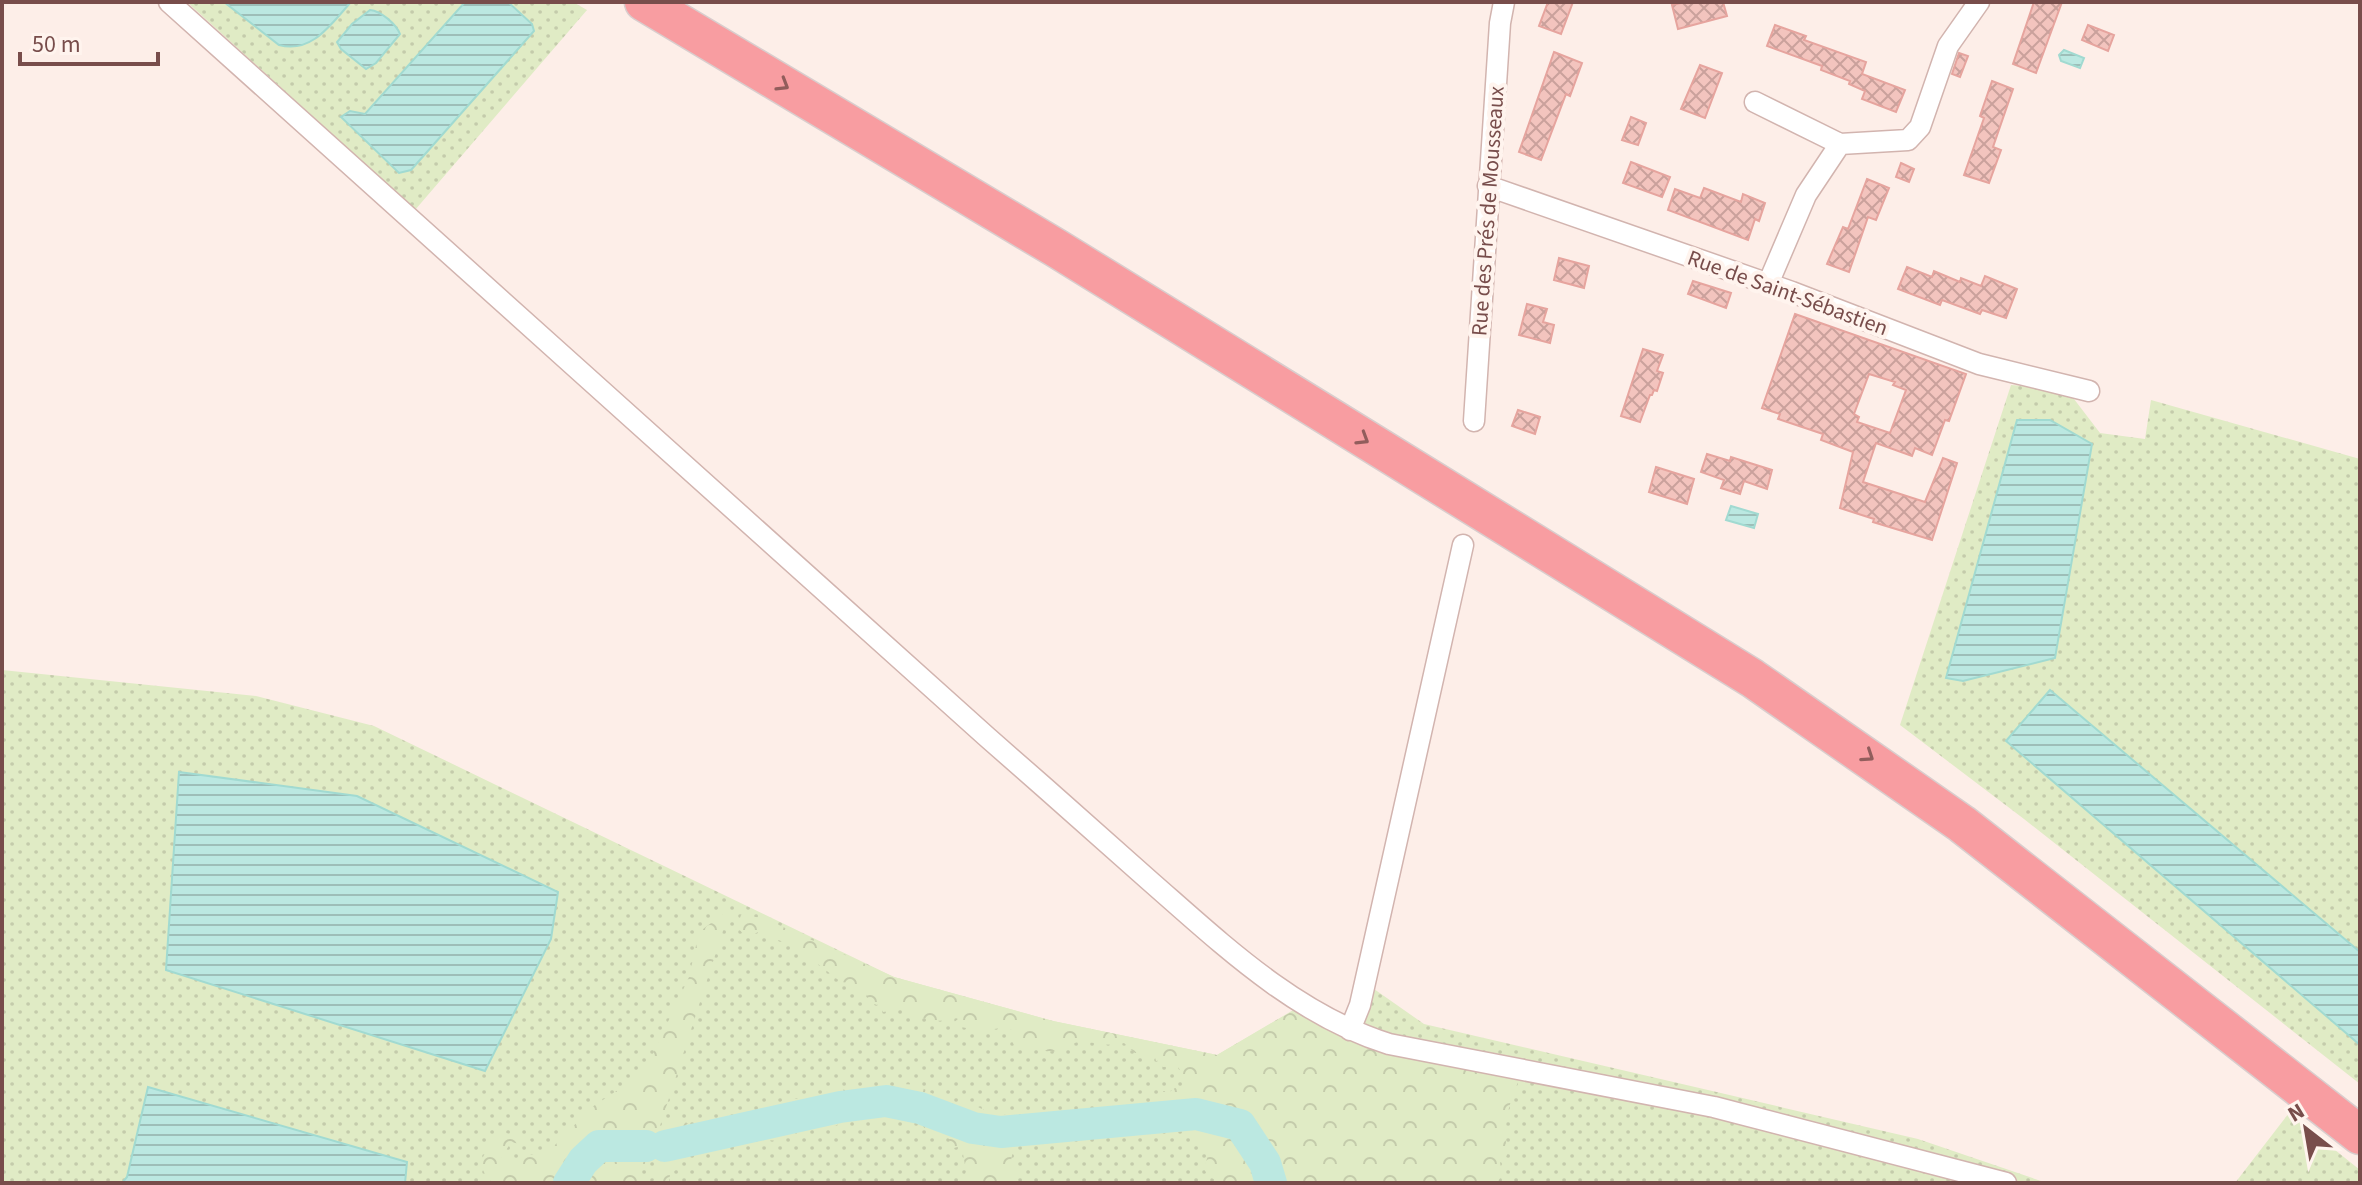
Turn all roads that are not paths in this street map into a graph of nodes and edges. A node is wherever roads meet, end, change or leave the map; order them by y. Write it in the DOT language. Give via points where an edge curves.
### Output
graph roads {
  1 [pos="169,2"];
  2 [pos="644,2"];
  3 [pos="691,2"];
  4 [pos="1504,2"];
  5 [pos="1979,2"];
  6 [pos="1755,102"];
  7 [pos="1840,144"];
  8 [pos="1488,186"];
  9 [pos="1768,284"];
  10 [pos="2089,391"];
  11 [pos="1474,421"];
  12 [pos="1463,545"];
  13 [pos="1350,1030"];
  14 [pos="2360,1106"];
  15 [pos="2360,1135"];
  16 [pos="2006,1183"];
  1 -- 13 [label="street" via="1194,920 1261,975"];
  2 -- 15 [label="highway, one-way" via="1056,248 1752,678 1962,824"];
  3 -- 14 [label="highway" via="1684,606 1890,740"];
  4 -- 8 [label="street, Rue des Prés de Mousseaux"];
  5 -- 7 [label="street" via="1948,46 1920,127 1908,140"];
  6 -- 7 [label="street"];
  7 -- 9 [label="street" via="1806,195"];
  8 -- 9 [label="street, Rue de Saint-Sébastien"];
  8 -- 11 [label="street, Rue des Prés de Mousseaux"];
  9 -- 10 [label="street, Rue de Saint-Sébastien" via="1979,364"];
  12 -- 13 [label="street" via="1360,1005"];
  13 -- 16 [label="street" via="1413,1049 1714,1107"];
}
